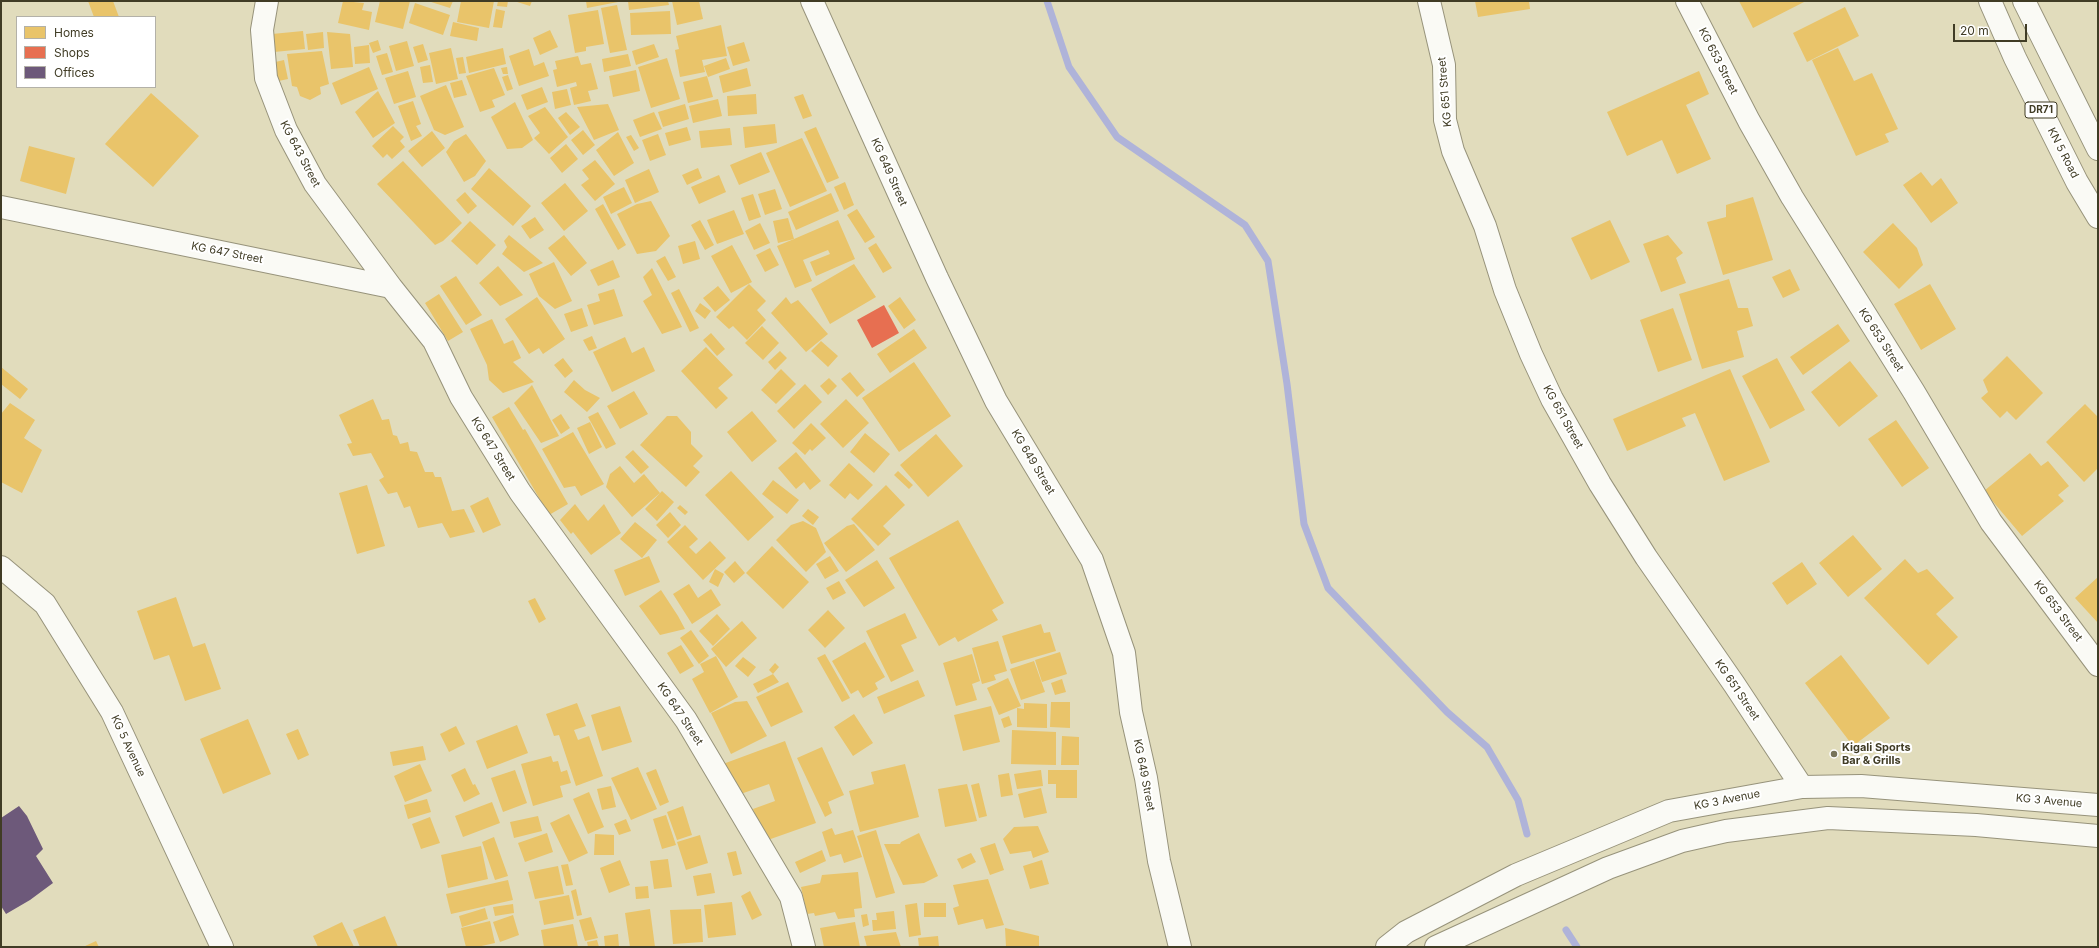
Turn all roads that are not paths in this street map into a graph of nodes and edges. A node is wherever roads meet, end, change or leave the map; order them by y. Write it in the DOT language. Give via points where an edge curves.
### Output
graph roads {
  1 [pos="267,1"];
  2 [pos="812,1"];
  3 [pos="1429,1"];
  4 [pos="1687,1"];
  5 [pos="1990,1"];
  6 [pos="2024,1"];
  7 [pos="2098,149"];
  8 [pos="1,208"];
  9 [pos="2098,217"];
  10 [pos="391,286"];
  11 [pos="1,567"];
  12 [pos="2098,665"];
  13 [pos="1802,787"];
  14 [pos="2098,805"];
  15 [pos="2098,836"];
  16 [pos="222,947"];
  17 [pos="804,947"];
  18 [pos="1180,947"];
  19 [pos="1387,947"];
  20 [pos="1436,947"];
  1 -- 10 [label="street, KG 643 Street" via="262,30 266,78 286,130 316,184"];
  2 -- 18 [label="street, KG 649 Street" via="937,278 996,401 1092,560 1124,653 1131,712 1146,778 1159,861"];
  3 -- 13 [label="street, KG 651 Street" via="1444,65 1445,120 1453,151 1486,226 1505,290 1530,354 1600,484 1646,557"];
  4 -- 12 [label="street, KG 653 Street" via="1749,121 1792,197 1914,392 1991,522"];
  5 -- 9 [label="street, KN 5 Road / DR71" via="2015,58"];
  6 -- 7 [label="street, DR71"];
  8 -- 10 [label="street, KG 647 Street"];
  10 -- 17 [label="street, KG 647 Street" via="434,341 461,397 520,492 686,720 791,897"];
  11 -- 16 [label="street, KG 5 Avenue" via="45,604 112,712"];
  13 -- 14 [label="street, KG 3 Avenue" via="1861,786"];
  13 -- 19 [label="street, KG 3 Avenue" via="1668,811 1516,875 1406,932"];
  15 -- 20 [label="street" via="1976,825 1828,818 1726,831 1682,841 1608,868"];
}
